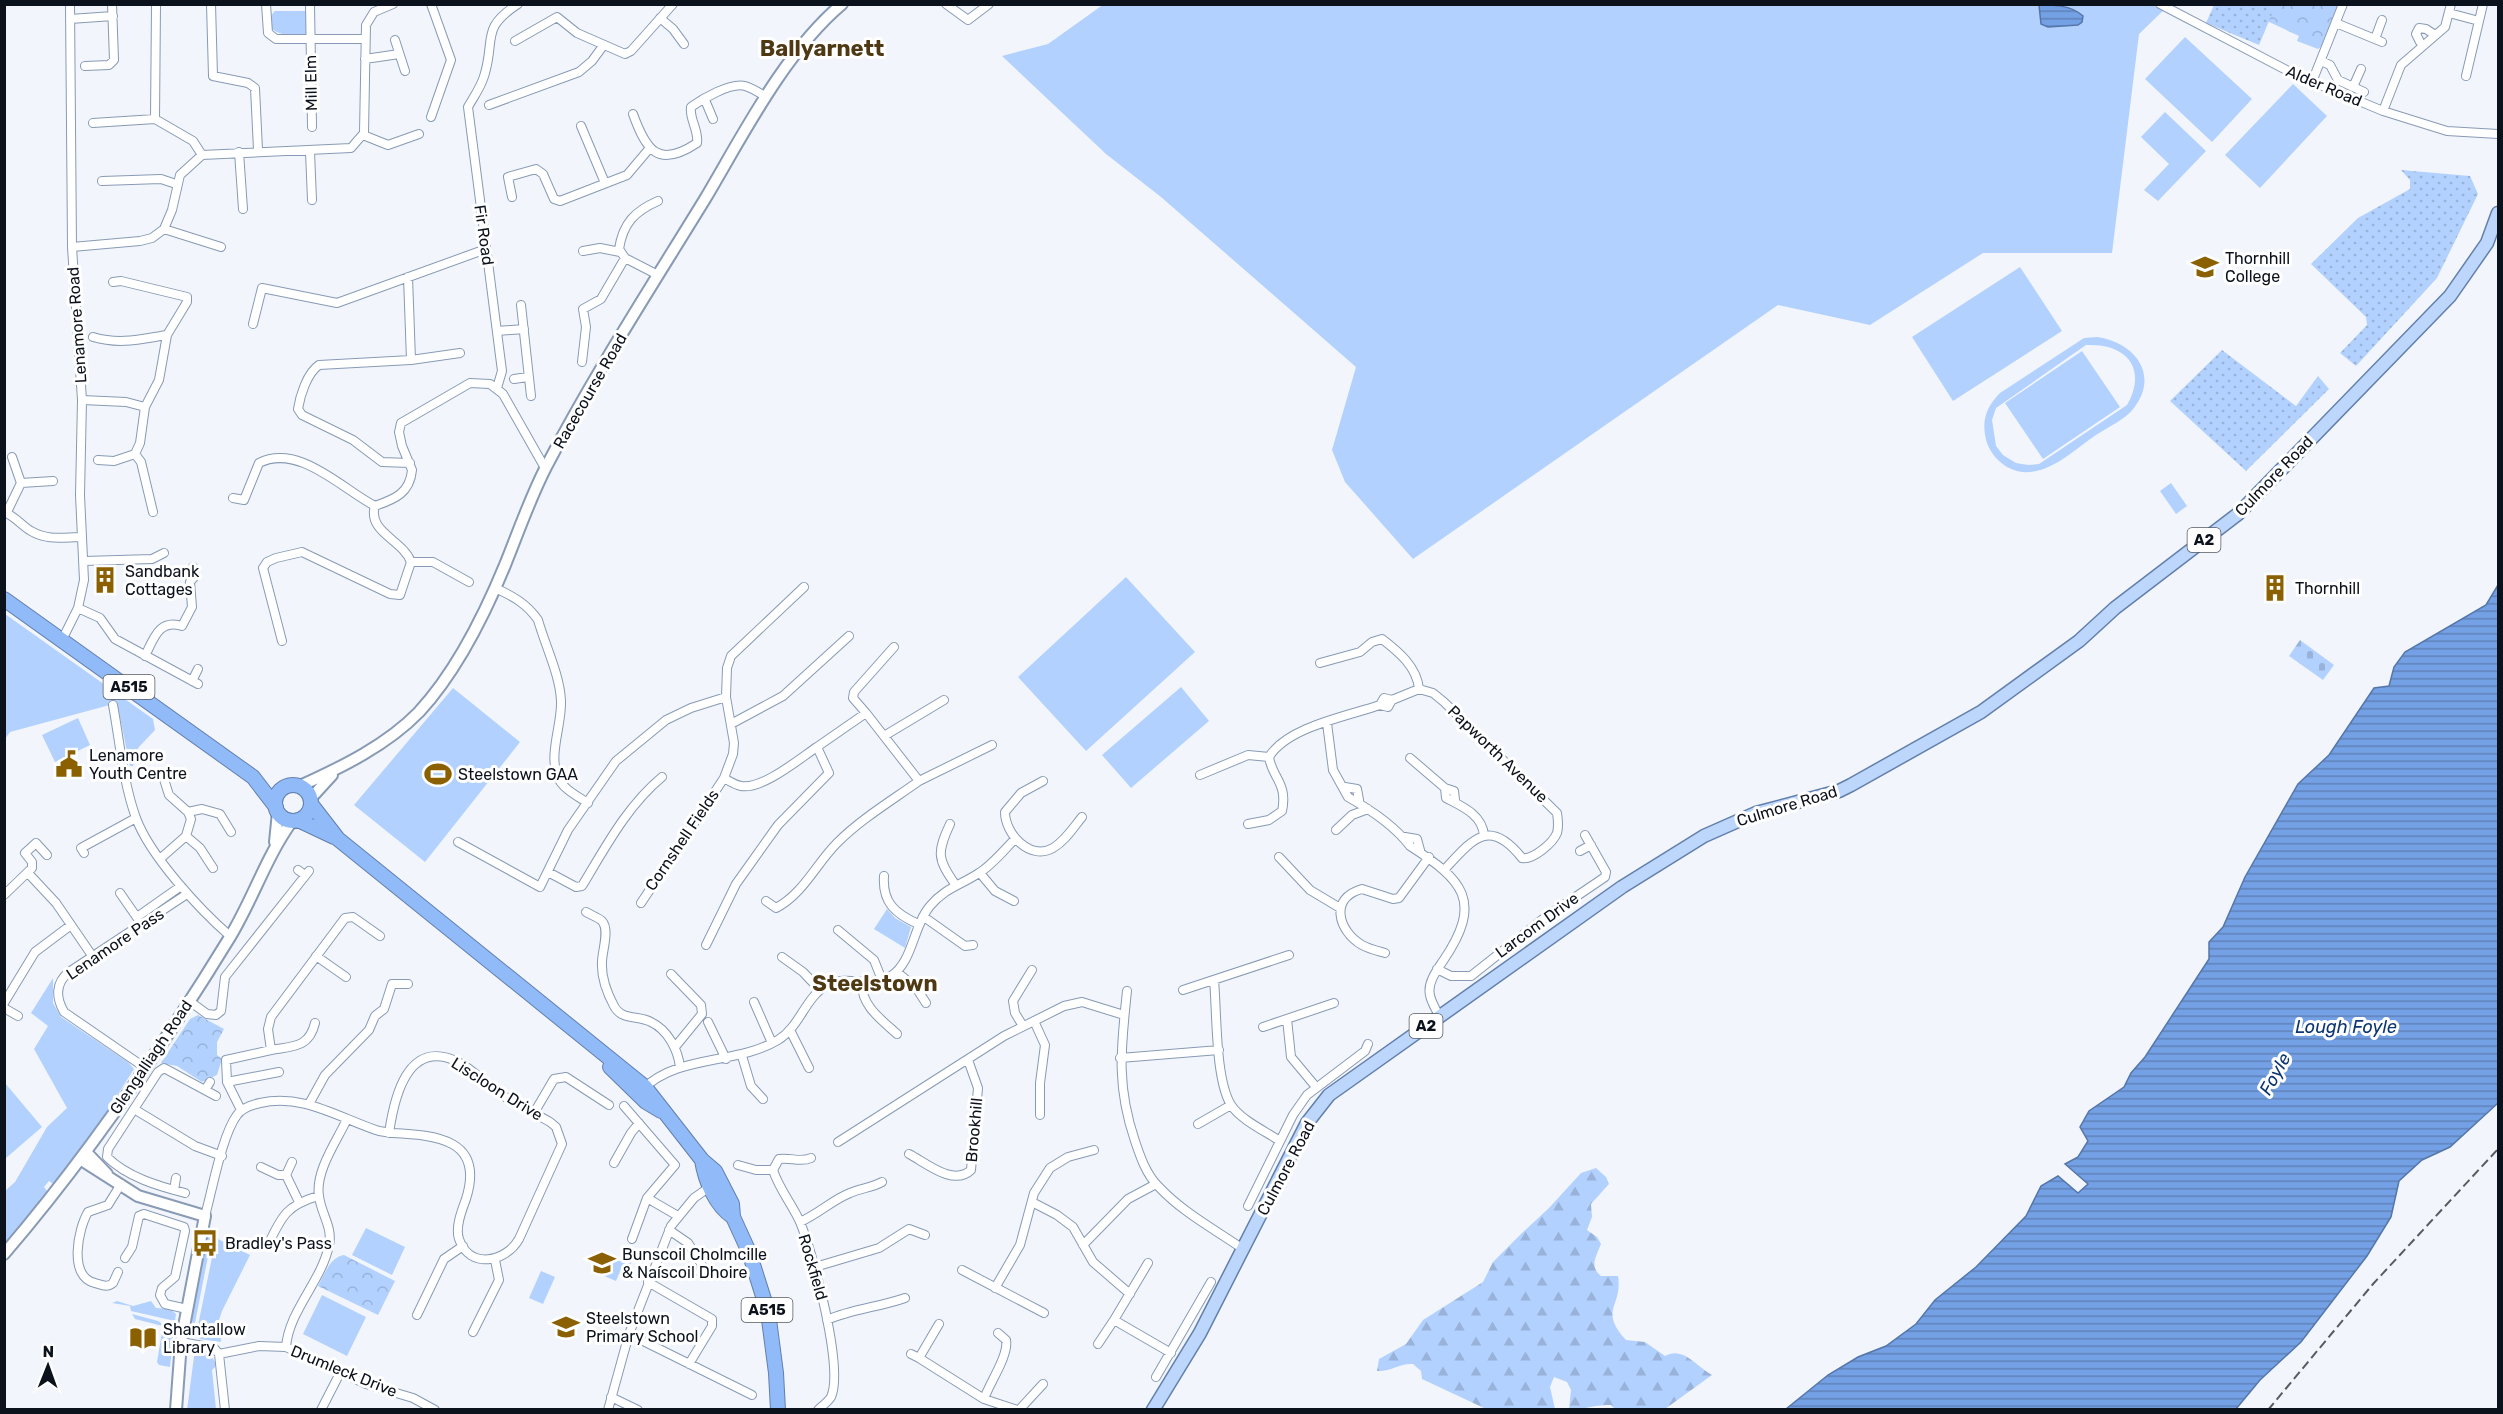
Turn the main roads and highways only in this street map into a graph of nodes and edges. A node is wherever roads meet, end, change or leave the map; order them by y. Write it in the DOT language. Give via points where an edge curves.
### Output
graph roads {
  1 [pos="2499,213"];
  2 [pos="4,599"];
  3 [pos="253,777"];
  4 [pos="294,786"];
  5 [pos="311,801"];
  6 [pos="277,809"];
  7 [pos="295,820"];
  8 [pos="338,839"];
  9 [pos="778,1410"];
  10 [pos="1153,1410"];
  1 -- 10 [label="main road, Culmore Road / A2" via="2487,243 2450,296 2238,514 2115,608 2079,641 1981,712 1851,785 1756,813 1704,836 1622,887 1329,1095 1307,1124 1200,1333"];
  2 -- 3 [label="highway, A515"];
  3 -- 4 [label="highway, A515"];
  3 -- 6 [label="highway, A515"];
  4 -- 5 [label="highway, A515"];
  4 -- 6 [label="highway" via="277,796"];
  5 -- 7 [label="highway" via="307,814"];
  5 -- 8 [label="highway, A515"];
  6 -- 7 [label="highway, A515"];
  7 -- 8 [label="highway, A515"];
  8 -- 9 [label="highway, A515" via="569,1025 670,1117 702,1160 705,1176 715,1183 724,1210 733,1217 749,1252 768,1312"];
}
